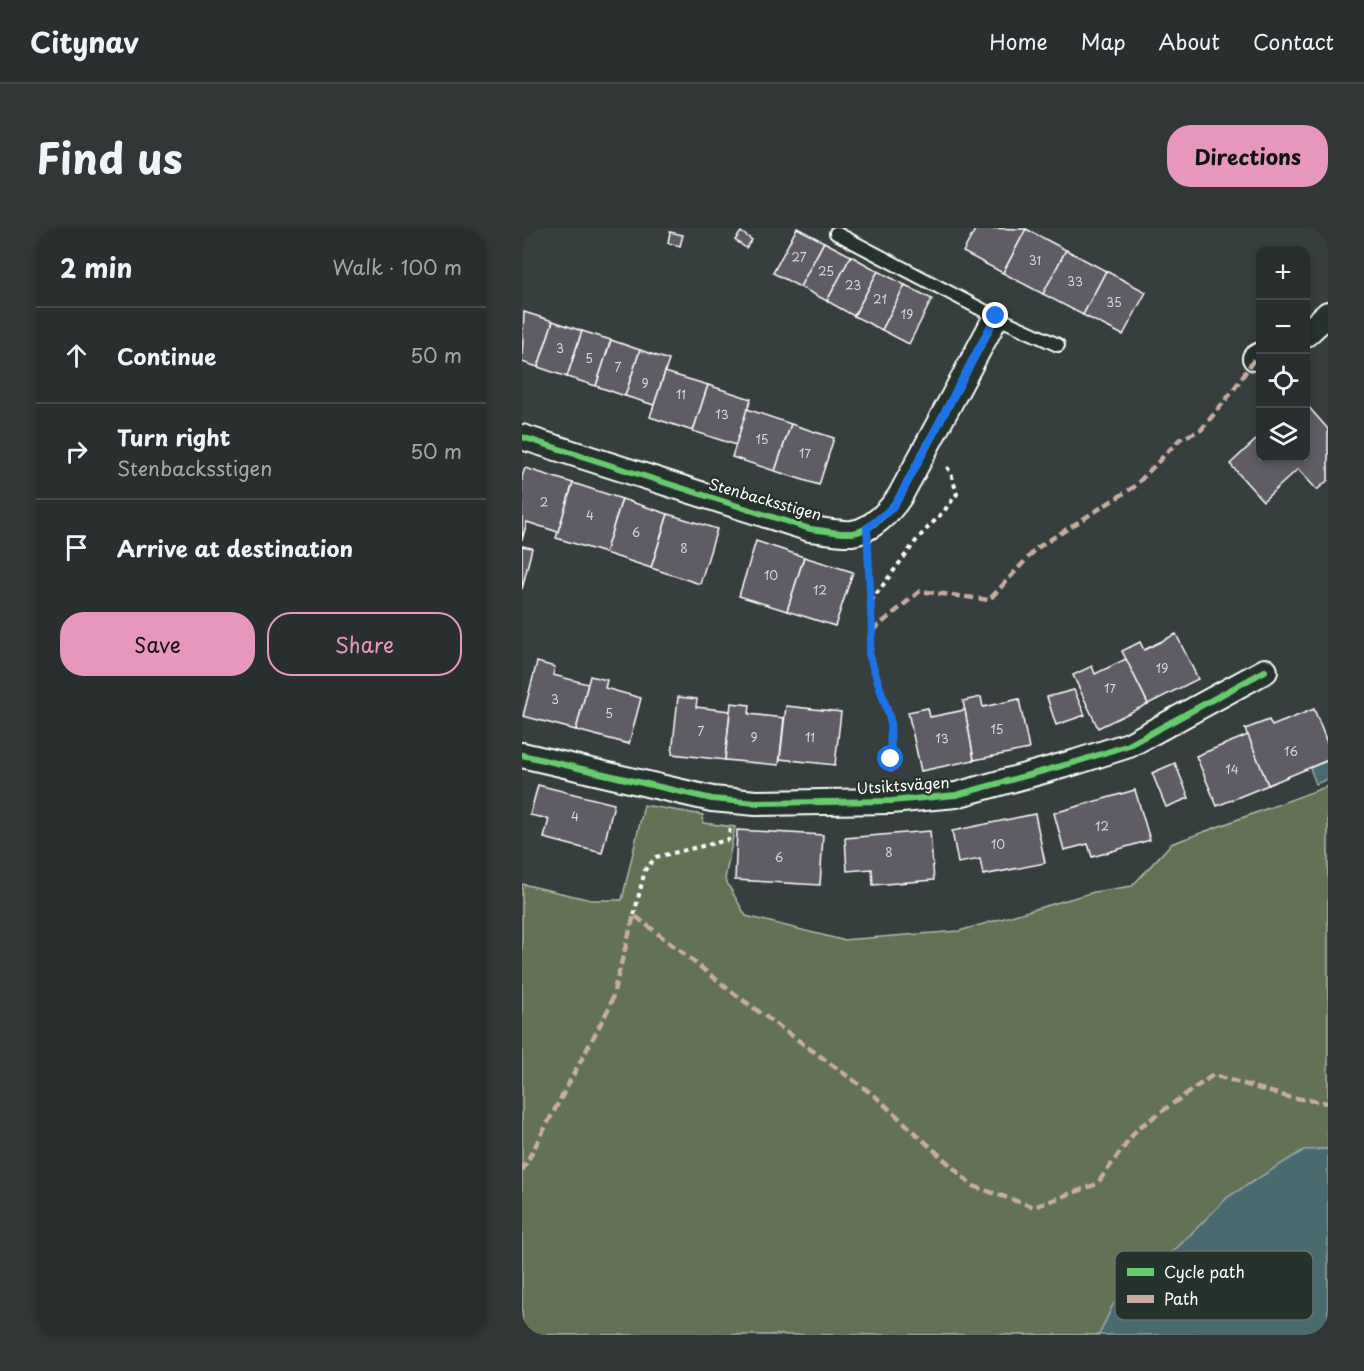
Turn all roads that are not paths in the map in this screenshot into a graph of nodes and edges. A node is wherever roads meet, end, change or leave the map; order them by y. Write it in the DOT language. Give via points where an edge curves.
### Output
graph roads {
  1 [pos="836,233"];
  2 [pos="1328,314"];
  3 [pos="996,316"];
  4 [pos="1310,330"];
  5 [pos="1058,345"];
  6 [pos="522,437"];
  7 [pos="1264,671"];
  8 [pos="522,755"];
  1 -- 3 [label="lane"];
  2 -- 4 [label="street"];
  3 -- 5 [label="lane"];
  3 -- 6 [label="street, Stenbacksstigen" via="892,508 854,533 810,528"];
  7 -- 8 [label="street, Utsiktsvägen" via="1129,745 956,795 891,801 712,800"];
}
